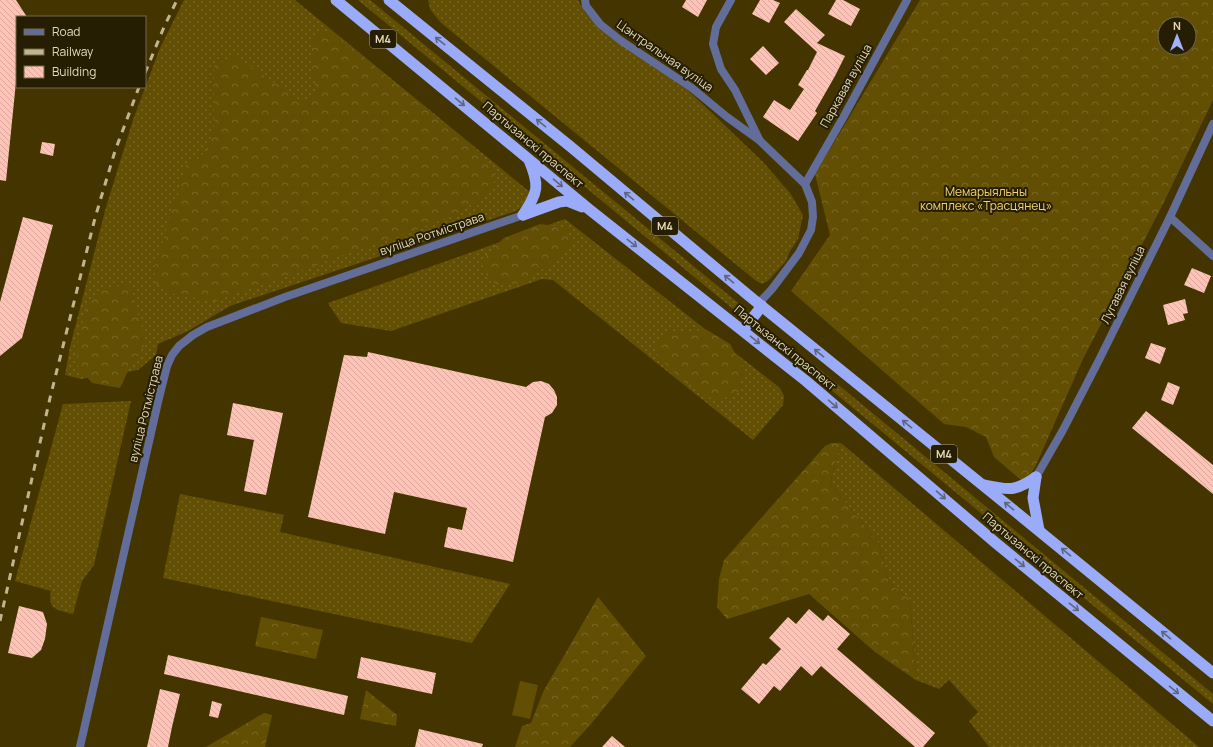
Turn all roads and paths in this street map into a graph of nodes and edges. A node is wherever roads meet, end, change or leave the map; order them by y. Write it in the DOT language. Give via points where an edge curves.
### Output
graph roads {
  1 [pos="336,0"];
  2 [pos="389,0"];
  3 [pos="585,0"];
  4 [pos="731,0"];
  5 [pos="906,0"];
  6 [pos="1213,124"];
  7 [pos="759,140"];
  8 [pos="528,158"];
  9 [pos="805,184"];
  10 [pos="590,210"];
  11 [pos="523,215"];
  12 [pos="1170,217"];
  13 [pos="1213,256"];
  14 [pos="761,305"];
  15 [pos="743,330"];
  16 [pos="1036,477"];
  17 [pos="983,485"];
  18 [pos="1039,530"];
  19 [pos="1196,659"];
  20 [pos="1213,665"];
  21 [pos="1213,673"];
  22 [pos="1213,721"];
  23 [pos="80,747"];
  1 -- 8 [label="highway, Партызанскі праспект / М4, one-way"];
  14 -- 2 [label="highway, Партызанскі праспект / М4, one-way"];
  3 -- 7 [label="street, Цэнтральная вуліца" via="586,6 600,24 692,88"];
  4 -- 7 [label="street, Цэнтральная вуліца" via="716,27 713,44 721,69 735,90"];
  5 -- 9 [label="street, Паркавая вуліца"];
  6 -- 12 [label="street, Лугавая вуліца"];
  7 -- 9 [label="street, Цэнтральная вуліца"];
  8 -- 10 [label="highway, Партызанскі праспект / М4, one-way"];
  8 -- 11 [label="highway" via="534,172 536,193"];
  9 -- 14 [label="street" via="812,202 812,230 799,253"];
  10 -- 11 [label="highway" via="559,202"];
  10 -- 15 [label="highway, Партызанскі праспект / М4, one-way"];
  11 -- 23 [label="street, вуліца Ротмістрава" via="207,327 179,346 167,366 158,402"];
  12 -- 13 [label="street"];
  12 -- 16 [label="street, Лугавая вуліца" via="1068,422"];
  14 -- 15 [label="highway"];
  17 -- 14 [label="highway, Партызанскі праспект / М4, one-way"];
  15 -- 22 [label="highway, Партызанскі праспект / М4, one-way" via="997,544"];
  16 -- 17 [label="highway" via="1018,488"];
  16 -- 18 [label="highway" via="1033,498"];
  18 -- 17 [label="highway, Партызанскі праспект / М4, one-way"];
  19 -- 18 [label="highway, Партызанскі праспект / М4, one-way"];
  19 -- 20 [label="highway"];
  19 -- 21 [label="highway, Партызанскі праспект / М4"];
}
